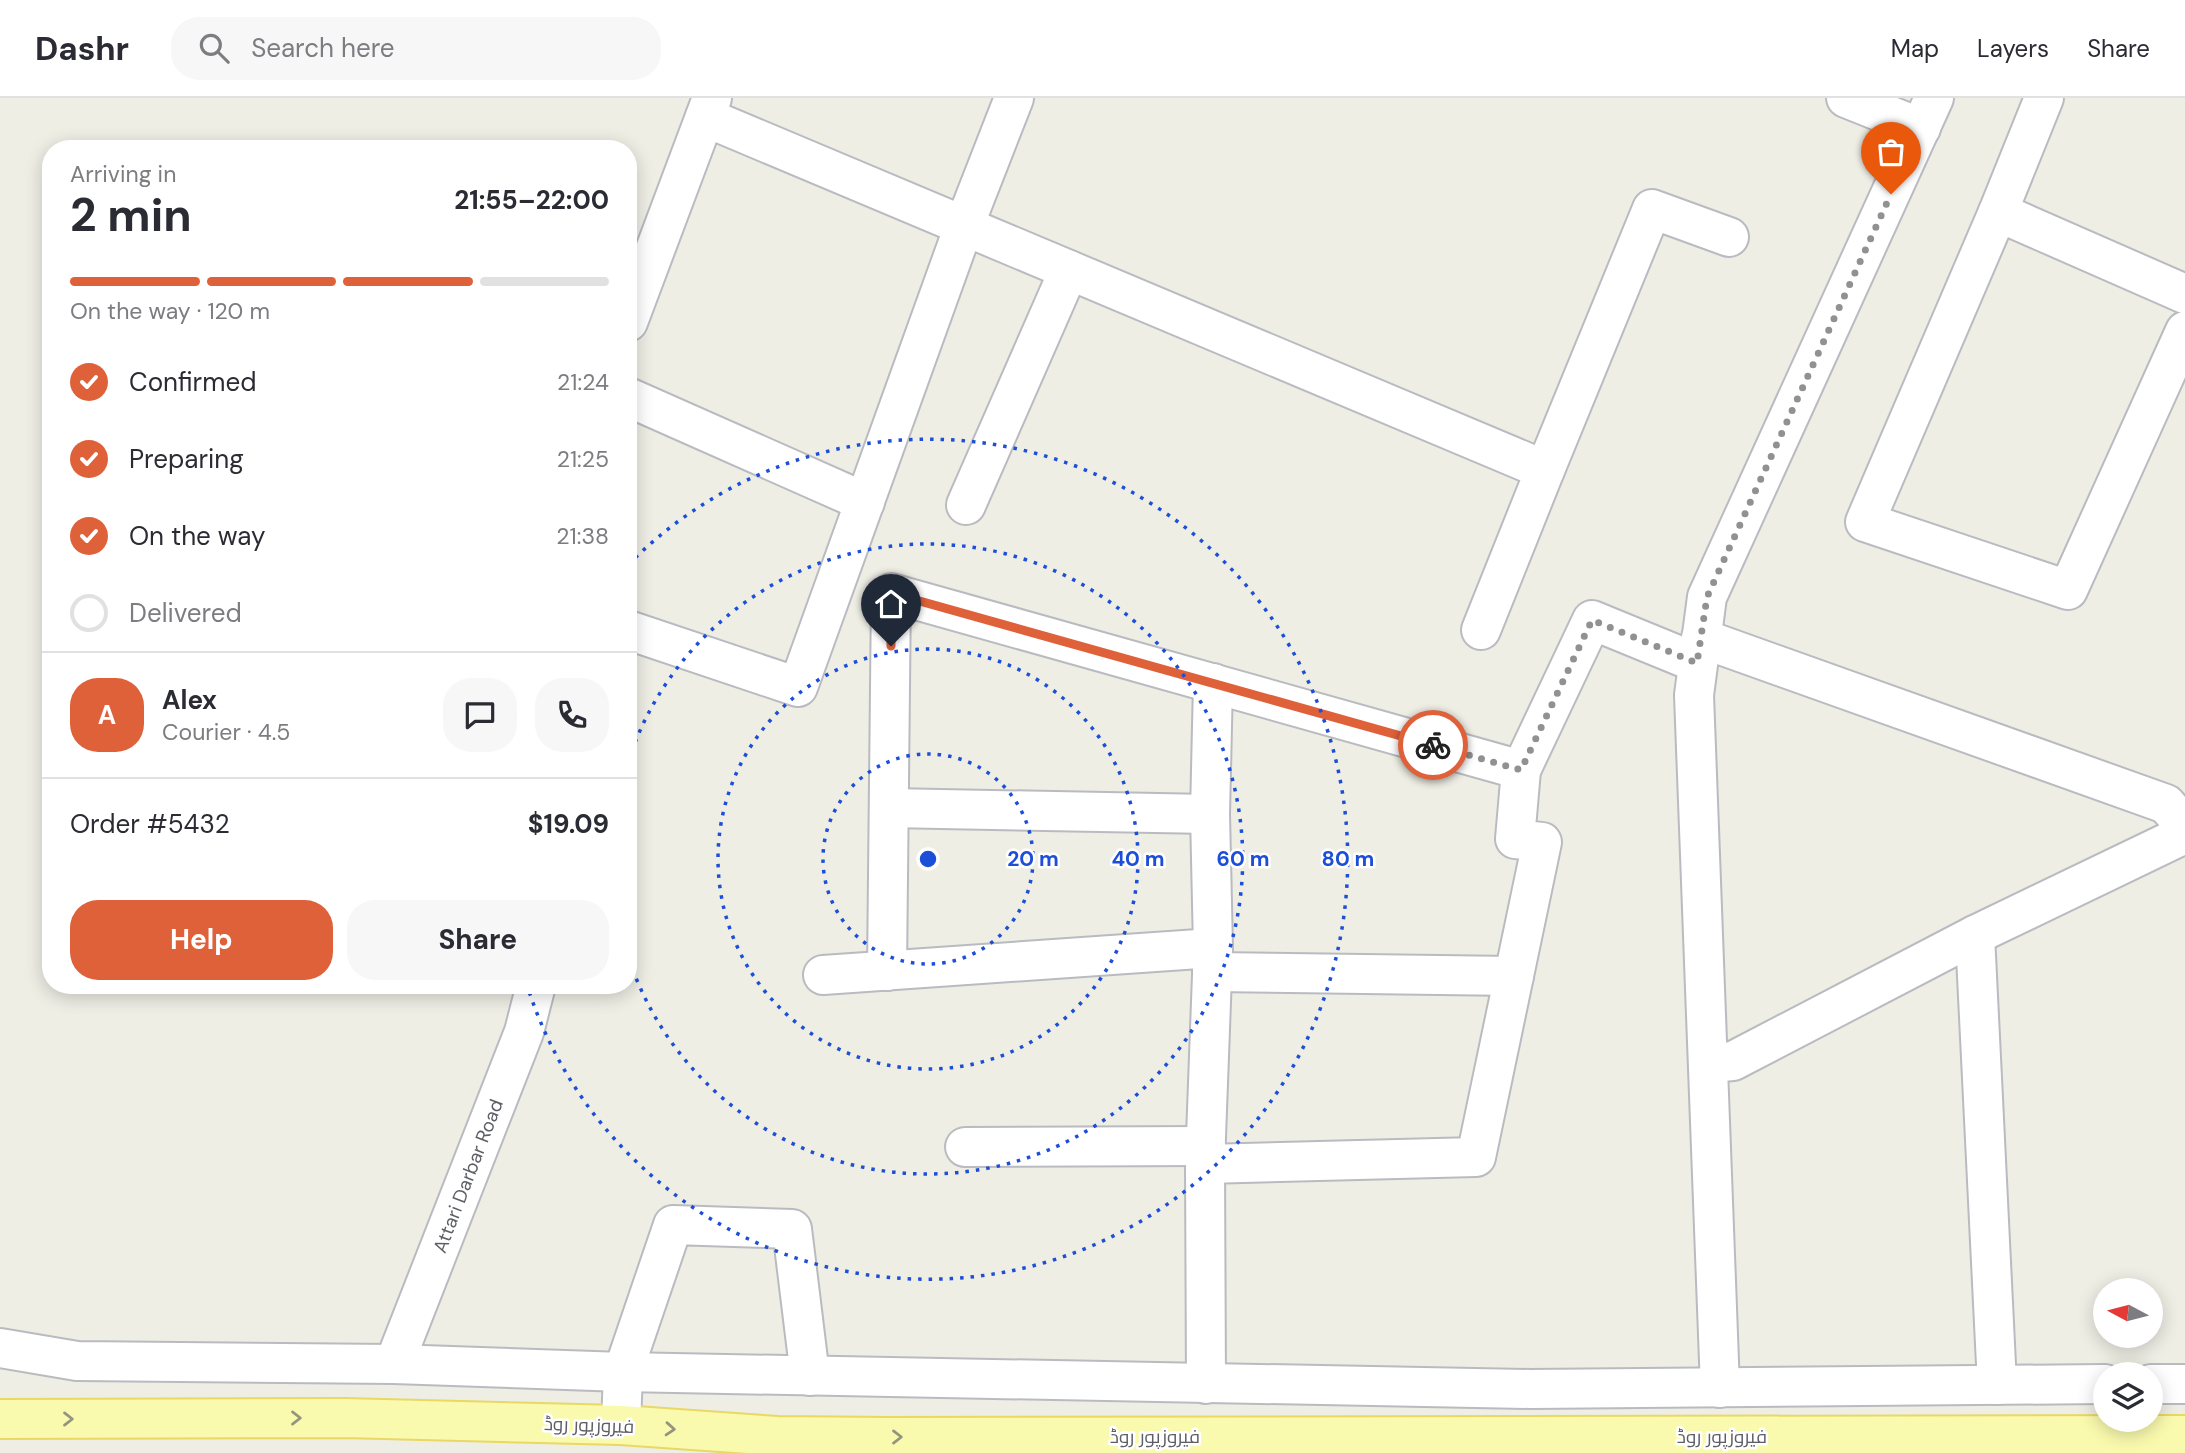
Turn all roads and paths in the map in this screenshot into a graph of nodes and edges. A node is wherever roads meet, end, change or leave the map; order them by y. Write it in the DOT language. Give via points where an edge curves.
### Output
graph roads {
  1 [pos="1014,98"];
  2 [pos="1846,98"];
  3 [pos="2044,98"];
  4 [pos="709,108"];
  5 [pos="1927,113"];
  6 [pos="1998,212"];
  7 [pos="964,226"];
  8 [pos="1729,237"];
  9 [pos="1069,270"];
  10 [pos="2185,294"];
  11 [pos="637,298"];
  12 [pos="2185,331"];
  13 [pos="637,401"];
  14 [pos="1545,470"];
  15 [pos="865,502"];
  16 [pos="966,505"];
  17 [pos="1481,630"];
  18 [pos="637,633"];
  19 [pos="1699,651"];
  20 [pos="1213,683"];
  21 [pos="1521,770"];
  22 [pos="889,808"];
  23 [pos="1210,814"];
  24 [pos="2185,826"];
  25 [pos="2185,834"];
  26 [pos="1975,935"];
  27 [pos="1212,960"];
  28 [pos="887,971"];
  29 [pos="822,975"];
  30 [pos="1514,976"];
  31 [pos="534,994"];
  32 [pos="1709,1063"];
  33 [pos="965,1147"];
  34 [pos="1205,1155"];
  35 [pos="0,1348"];
  36 [pos="394,1364"];
  37 [pos="622,1372"];
  38 [pos="810,1376"];
  39 [pos="1206,1384"];
  40 [pos="2093,1384"];
  41 [pos="2163,1384"];
  42 [pos="2185,1384"];
  43 [pos="1997,1385"];
  44 [pos="1720,1388"];
  45 [pos="0,1419"];
  46 [pos="621,1425"];
  47 [pos="2185,1436"];
  1 -- 7 [label="street"];
  2 -- 5 [label="street"];
  3 -- 6 [label="street"];
  4 -- 7 [label="street"];
  4 -- 11 [label="street"];
  5 -- 19 [label="street" via="1707,597"];
  6 -- 10 [label="street"];
  6 -- 12 [label="street" via="1865,522 2068,590"];
  7 -- 9 [label="street"];
  7 -- 15 [label="street"];
  8 -- 14 [label="street" via="1652,209"];
  9 -- 14 [label="street"];
  9 -- 16 [label="street"];
  13 -- 15 [label="street"];
  14 -- 17 [label="street"];
  15 -- 18 [label="street" via="798,687"];
  19 -- 21 [label="street" via="1592,620"];
  19 -- 24 [label="street" via="2166,804"];
  19 -- 32 [label="street" via="1695,695"];
  20 -- 21 [label="street"];
  20 -- 22 [label="street" via="891,593"];
  20 -- 23 [label="street"];
  21 -- 30 [label="street" via="1515,839 1542,842"];
  22 -- 23 [label="street"];
  22 -- 28 [label="street"];
  23 -- 27 [label="street"];
  25 -- 26 [label="street"];
  26 -- 32 [label="street" via="1733,1061"];
  26 -- 43 [label="street"];
  27 -- 28 [label="street"];
  27 -- 30 [label="street"];
  27 -- 34 [label="street"];
  28 -- 29 [label="street"];
  30 -- 34 [label="street" via="1476,1157"];
  31 -- 36 [label="street, Attari Darbar Road" via="524,1031"];
  32 -- 44 [label="street"];
  33 -- 34 [label="street"];
  34 -- 39 [label="street"];
  35 -- 36 [label="street" via="77,1361"];
  36 -- 37 [label="street"];
  37 -- 38 [label="street"];
  37 -- 38 [label="street" via="673,1225 792,1229"];
  37 -- 46 [label="street"];
  38 -- 39 [label="street"];
  39 -- 44 [label="street"];
  40 -- 43 [label="street"];
  41 -- 42 [label="street"];
  43 -- 44 [label="street"];
  45 -- 46 [label="main road, فیروزپور روڈ, one-way" via="344,1418"];
  46 -- 47 [label="main road, فیروزپور روڈ, one-way" via="777,1436 888,1437"];
}
